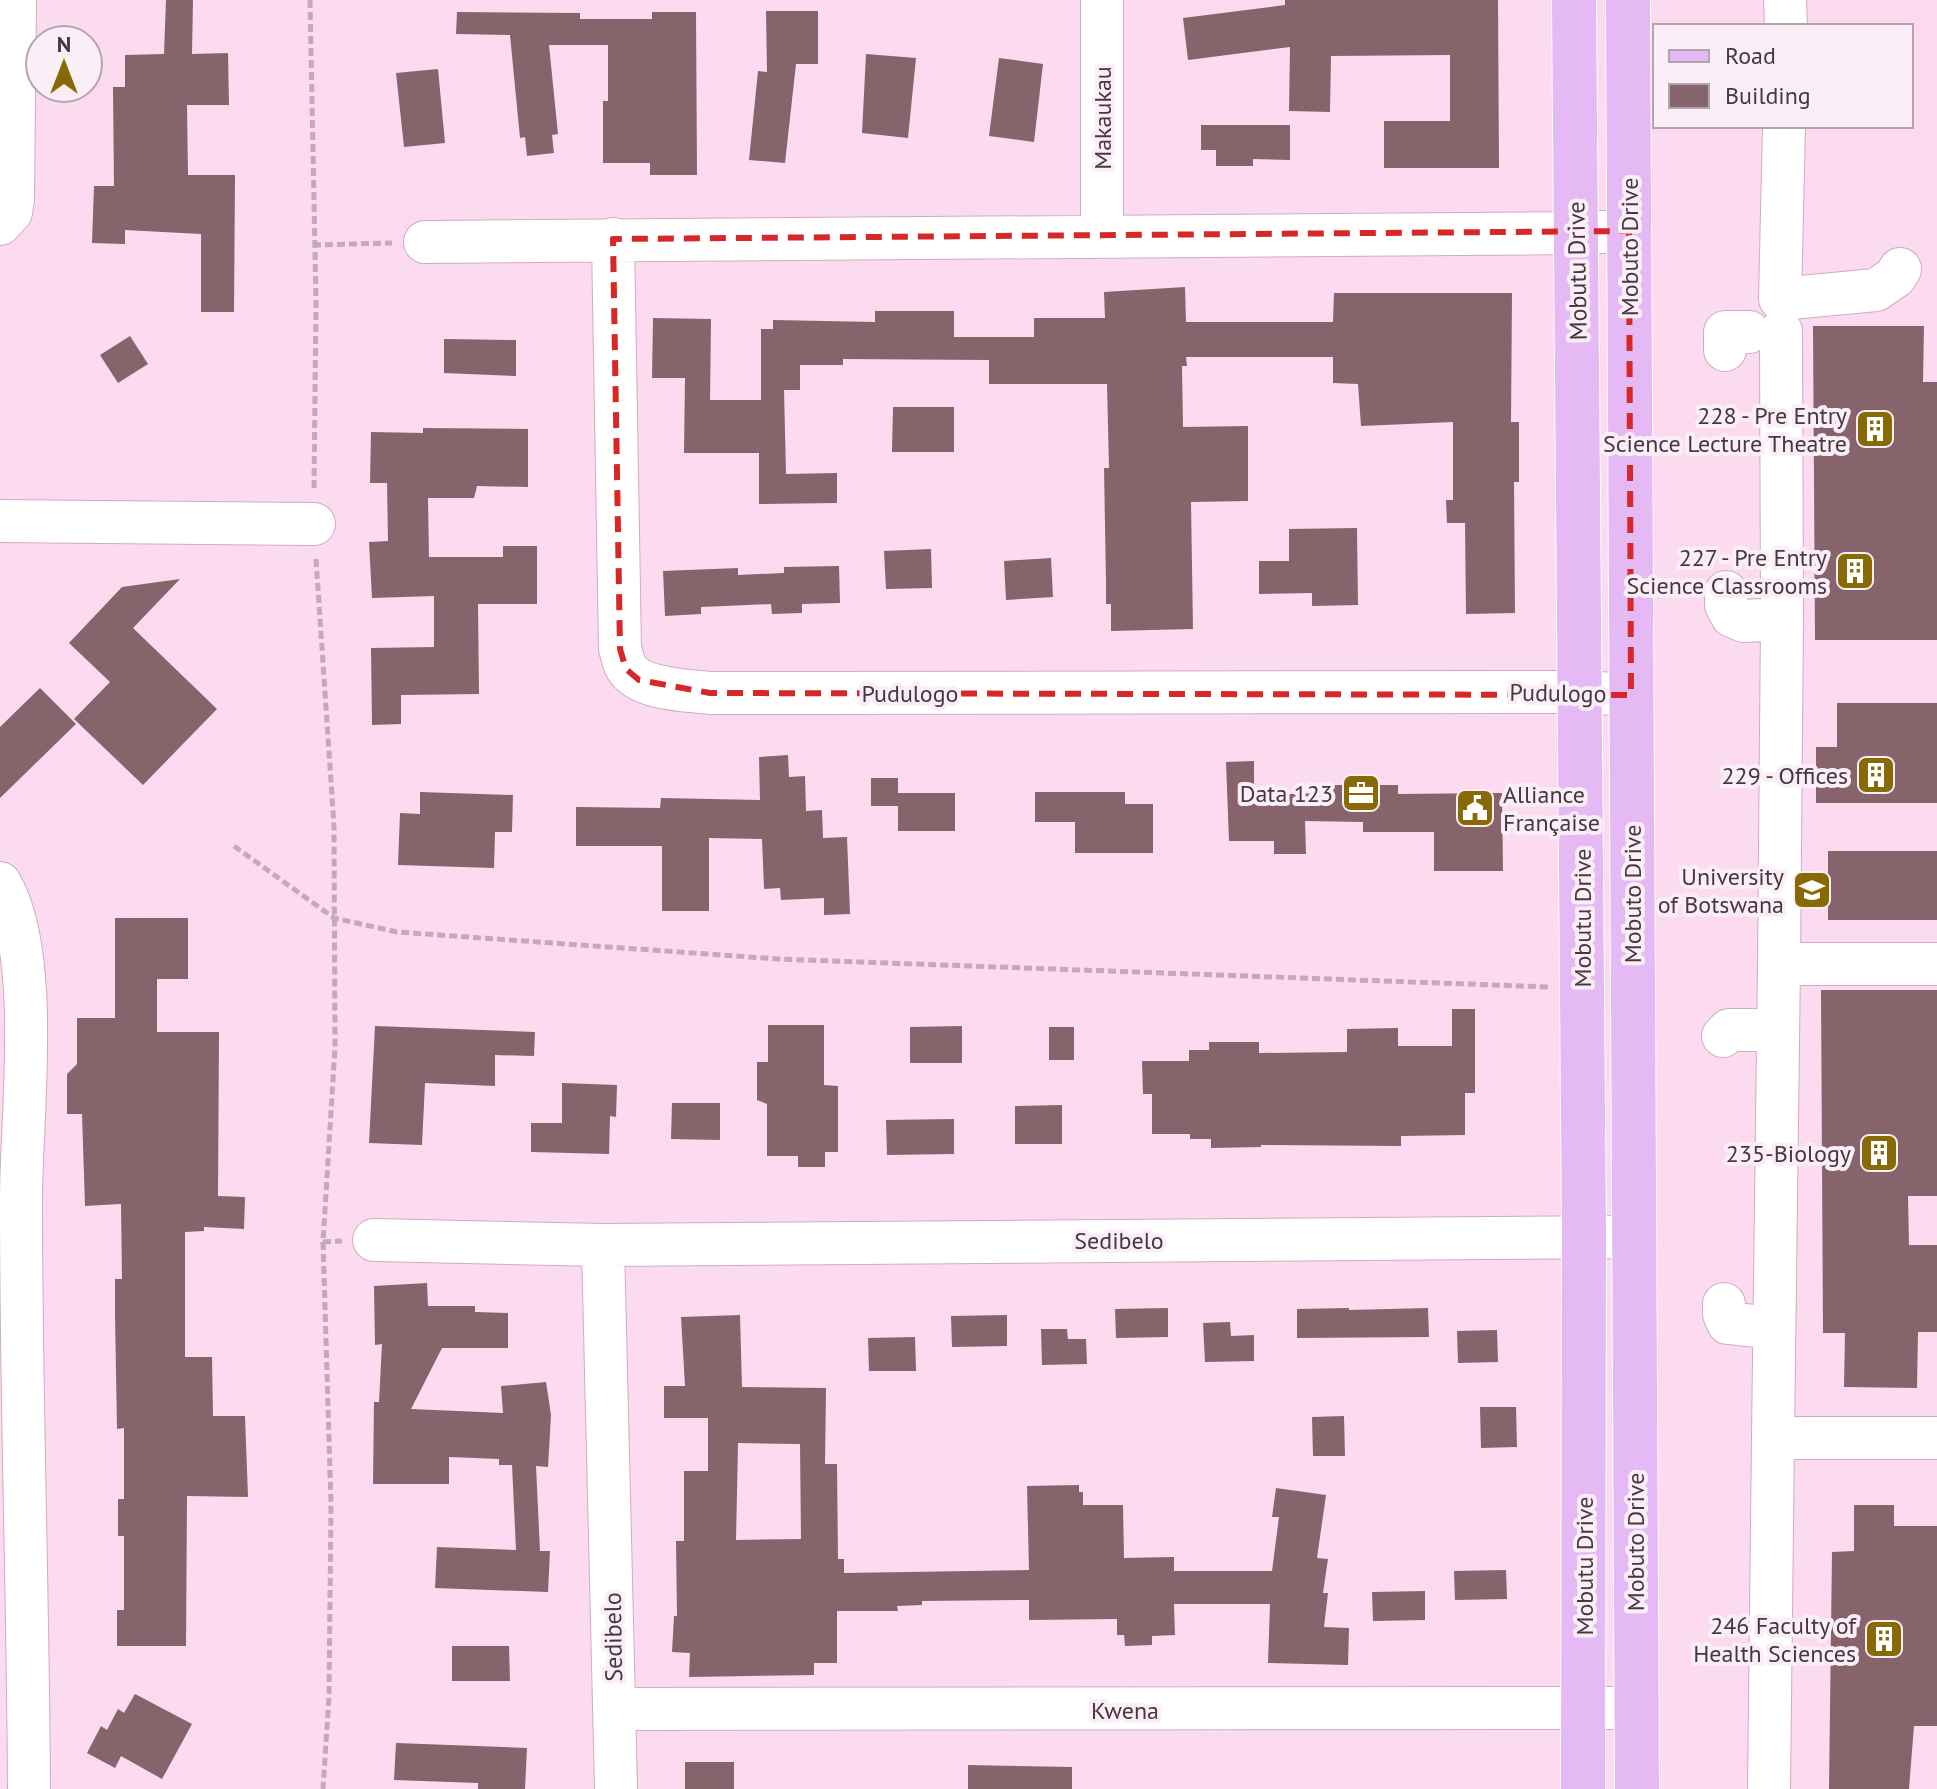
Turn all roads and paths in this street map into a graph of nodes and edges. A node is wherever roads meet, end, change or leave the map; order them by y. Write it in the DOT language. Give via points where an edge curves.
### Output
graph roads {
  1 [pos="15,0"];
  2 [pos="310,0"];
  3 [pos="1102,0"];
  4 [pos="1574,0"];
  5 [pos="1628,0"];
  6 [pos="1785,0"];
  7 [pos="1786,24"];
  8 [pos="1784,128"];
  9 [pos="0,224"];
  10 [pos="1629,231"];
  11 [pos="1577,233"];
  12 [pos="1102,237"];
  13 [pos="613,239"];
  14 [pos="425,242"];
  15 [pos="313,245"];
  16 [pos="1900,269"];
  17 [pos="1752,337"];
  18 [pos="0,521"];
  19 [pos="314,524"];
  20 [pos="1726,592"];
  21 [pos="1782,619"];
  22 [pos="1581,692"];
  23 [pos="1631,695"];
  24 [pos="1581,780"];
  25 [pos="1632,780"];
  26 [pos="234,846"];
  27 [pos="0,883"];
  28 [pos="334,918"];
  29 [pos="1779,964"];
  30 [pos="1937,964"];
  31 [pos="1582,988"];
  32 [pos="1777,1030"];
  33 [pos="1723,1036"];
  34 [pos="10,1200"];
  35 [pos="1584,1236"];
  36 [pos="1634,1237"];
  37 [pos="374,1240"];
  38 [pos="603,1245"];
  39 [pos="1724,1304"];
  40 [pos="1773,1328"];
  41 [pos="1773,1438"];
  42 [pos="1937,1438"];
  43 [pos="14,1592"];
  44 [pos="1636,1708"];
  45 [pos="614,1709"];
  46 [pos="1584,1710"];
  47 [pos="29,1789"];
  48 [pos="323,1789"];
  49 [pos="616,1789"];
  50 [pos="1583,1789"];
  51 [pos="1637,1789"];
  52 [pos="1769,1789"];
  1 -- 9 [label="street" via="13,200"];
  2 -- 15 [label="path"];
  3 -- 12 [label="street, Makaukau"];
  4 -- 11 [label="main road, Mobutu Drive"];
  5 -- 10 [label="main road, Mobuto Drive"];
  6 -- 7 [label="street"];
  8 -- 16 [label="street" via="1780,299 1854,281 1876,290"];
  10 -- 11 [label="street"];
  10 -- 23 [label="main road, Mobuto Drive"];
  11 -- 12 [label="street"];
  11 -- 22 [label="main road, Mobutu Drive"];
  12 -- 13 [label="street"];
  13 -- 14 [label="street"];
  13 -- 22 [label="street, Pudulogo" via="620,649 626,669 639,680 710,693"];
  14 -- 15 [label="path"];
  15 -- 19 [label="path"];
  17 -- 21 [label="street"];
  18 -- 19 [label="street"];
  19 -- 28 [label="path" via="334,826"];
  20 -- 21 [label="street" via="1732,616 1744,621"];
  21 -- 29 [label="street"];
  22 -- 23 [label="street, Pudulogo"];
  22 -- 24 [label="main road, Mobutu Drive"];
  23 -- 25 [label="main road, Mobuto Drive"];
  24 -- 25 [label="main road"];
  24 -- 31 [label="main road, Mobutu Drive"];
  25 -- 36 [label="main road, Mobuto Drive"];
  26 -- 28 [label="path"];
  27 -- 34 [label="street" via="15,921 26,1012"];
  28 -- 31 [label="path" via="397,932 778,959"];
  28 -- 48 [label="path" via="335,1047 323,1242 331,1504"];
  29 -- 30 [label="street"];
  29 -- 32 [label="street"];
  31 -- 35 [label="main road, Mobutu Drive"];
  32 -- 33 [label="street" via="1729,1030"];
  32 -- 40 [label="street"];
  34 -- 43 [label="street"];
  35 -- 36 [label="street, Sedibelo"];
  35 -- 38 [label="street, Sedibelo"];
  35 -- 46 [label="main road, Mobutu Drive"];
  36 -- 44 [label="main road, Mobuto Drive"];
  37 -- 38 [label="street, Sedibelo"];
  38 -- 45 [label="street, Sedibelo"];
  39 -- 40 [label="street" via="1728,1323"];
  40 -- 41 [label="street"];
  41 -- 42 [label="street"];
  41 -- 52 [label="street"];
  43 -- 47 [label="street"];
  44 -- 46 [label="street, Kwena"];
  44 -- 51 [label="main road, Mobuto Drive"];
  45 -- 46 [label="street, Kwena"];
  45 -- 49 [label="street, Sedibelo"];
  46 -- 50 [label="main road, Mobutu Drive"];
}
